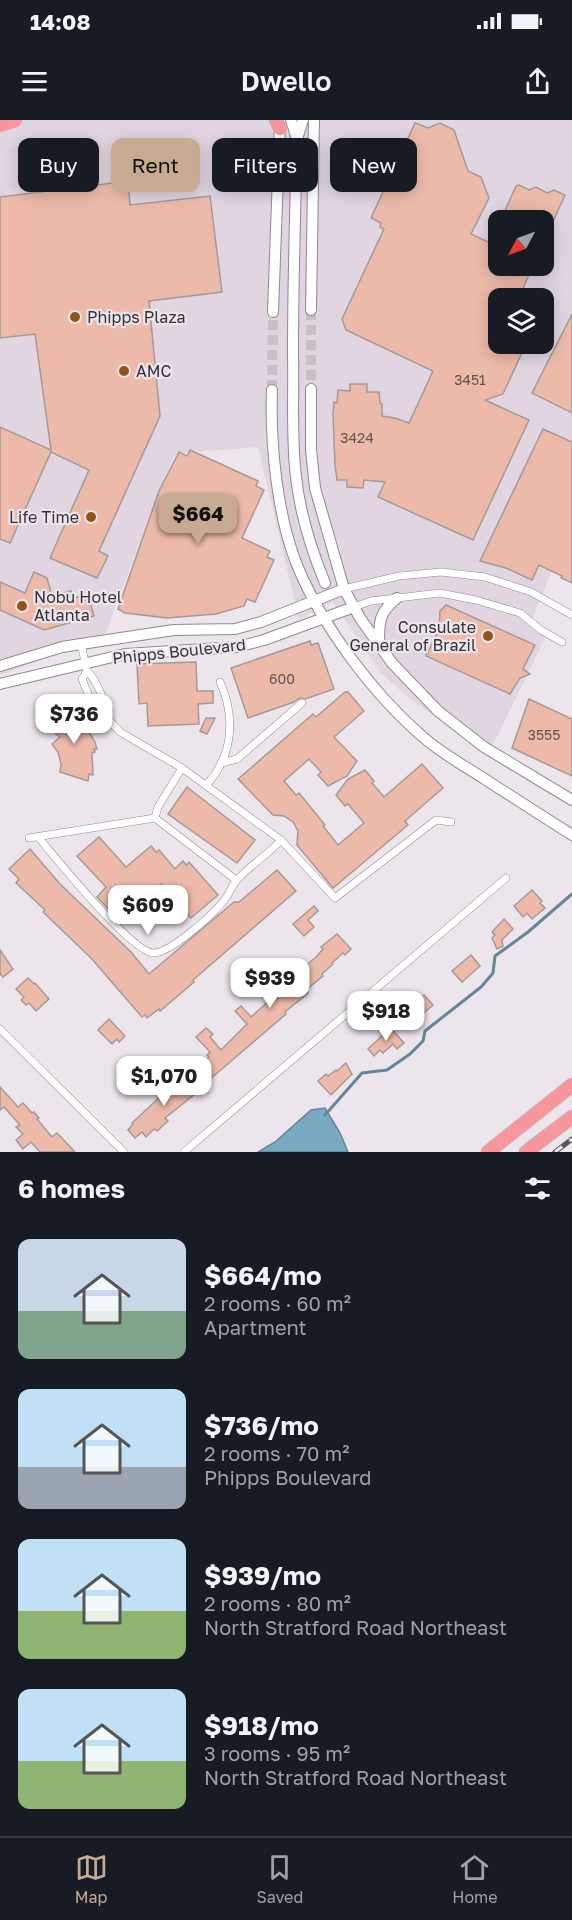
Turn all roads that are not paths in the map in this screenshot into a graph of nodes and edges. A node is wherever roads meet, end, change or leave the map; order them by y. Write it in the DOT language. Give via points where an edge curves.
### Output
graph roads {
  1 [pos="15,120"];
  2 [pos="303,120"];
  3 [pos="314,120"];
  4 [pos="282,122"];
  5 [pos="0,124"];
  6 [pos="296,138"];
  7 [pos="297,138"];
  8 [pos="296,192"];
  9 [pos="311,310"];
  10 [pos="273,312"];
  11 [pos="311,389"];
  12 [pos="272,390"];
  13 [pos="325,583"];
  14 [pos="344,589"];
  15 [pos="397,598"];
  16 [pos="314,600"];
  17 [pos="354,607"];
  18 [pos="572,615"];
  19 [pos="324,618"];
  20 [pos="562,642"];
  21 [pos="81,644"];
  22 [pos="379,646"];
  23 [pos="0,666"];
  24 [pos="86,668"];
  25 [pos="220,682"];
  26 [pos="0,684"];
  27 [pos="302,703"];
  28 [pos="105,716"];
  29 [pos="221,763"];
  30 [pos="182,768"];
  31 [pos="206,785"];
  32 [pos="572,800"];
  33 [pos="155,818"];
  34 [pos="452,822"];
  35 [pos="572,835"];
  36 [pos="38,837"];
  37 [pos="29,838"];
  38 [pos="281,840"];
  39 [pos="506,878"];
  40 [pos="236,880"];
  41 [pos="0,1029"];
  42 [pos="572,1085"];
  43 [pos="572,1117"];
  44 [pos="124,1152"];
  45 [pos="184,1152"];
  46 [pos="488,1152"];
  47 [pos="526,1152"];
  1 -- 5 [label="highway"];
  2 -- 7 [label="main road"];
  3 -- 9 [label="main road"];
  4 -- 6 [label="main road"];
  4 -- 10 [label="main road"];
  8 -- 13 [label="main road" via="296,479 302,512"];
  11 -- 14 [label="main road" via="315,488"];
  12 -- 16 [label="main road" via="272,444 284,514 297,564"];
  13 -- 14 [label="main road"];
  13 -- 16 [label="main road"];
  14 -- 16 [label="main road, Phipps Boulevard"];
  14 -- 17 [label="main road"];
  14 -- 18 [label="street" via="399,576 442,572 496,580 531,592"];
  15 -- 17 [label="street"];
  15 -- 20 [label="street" via="440,593 476,600 520,613"];
  15 -- 22 [label="main road" via="379,619"];
  16 -- 19 [label="main road"];
  16 -- 21 [label="main road, Phipps Boulevard" via="235,629 174,630"];
  17 -- 19 [label="main road, Phipps Boulevard"];
  17 -- 22 [label="main road"];
  19 -- 24 [label="main road, Phipps Boulevard" via="237,647 125,654"];
  19 -- 35 [label="main road" via="401,717 469,769"];
  21 -- 23 [label="main road, Phipps Boulevard"];
  21 -- 24 [label="street"];
  22 -- 32 [label="main road" via="438,711 464,733"];
  24 -- 26 [label="main road, Phipps Boulevard"];
  24 -- 28 [label="street" via="93,675 106,708"];
  24 -- 28 [label="street" via="82,679 88,697 96,713"];
  25 -- 29 [label="street" via="230,713 228,749"];
  27 -- 29 [label="street" via="237,759"];
  28 -- 30 [label="street" via="120,732"];
  29 -- 31 [label="street"];
  30 -- 31 [label="street"];
  30 -- 33 [label="street"];
  31 -- 38 [label="street"];
  33 -- 36 [label="street"];
  33 -- 40 [label="street"];
  34 -- 38 [label="street" via="436,820 335,898"];
  36 -- 37 [label="street"];
  36 -- 40 [label="street" via="106,916 144,950 154,953 169,950 224,902"];
  38 -- 40 [label="street"];
  39 -- 45 [label="street"];
  41 -- 44 [label="street"];
  42 -- 46 [label="highway"];
  43 -- 47 [label="highway"];
}
